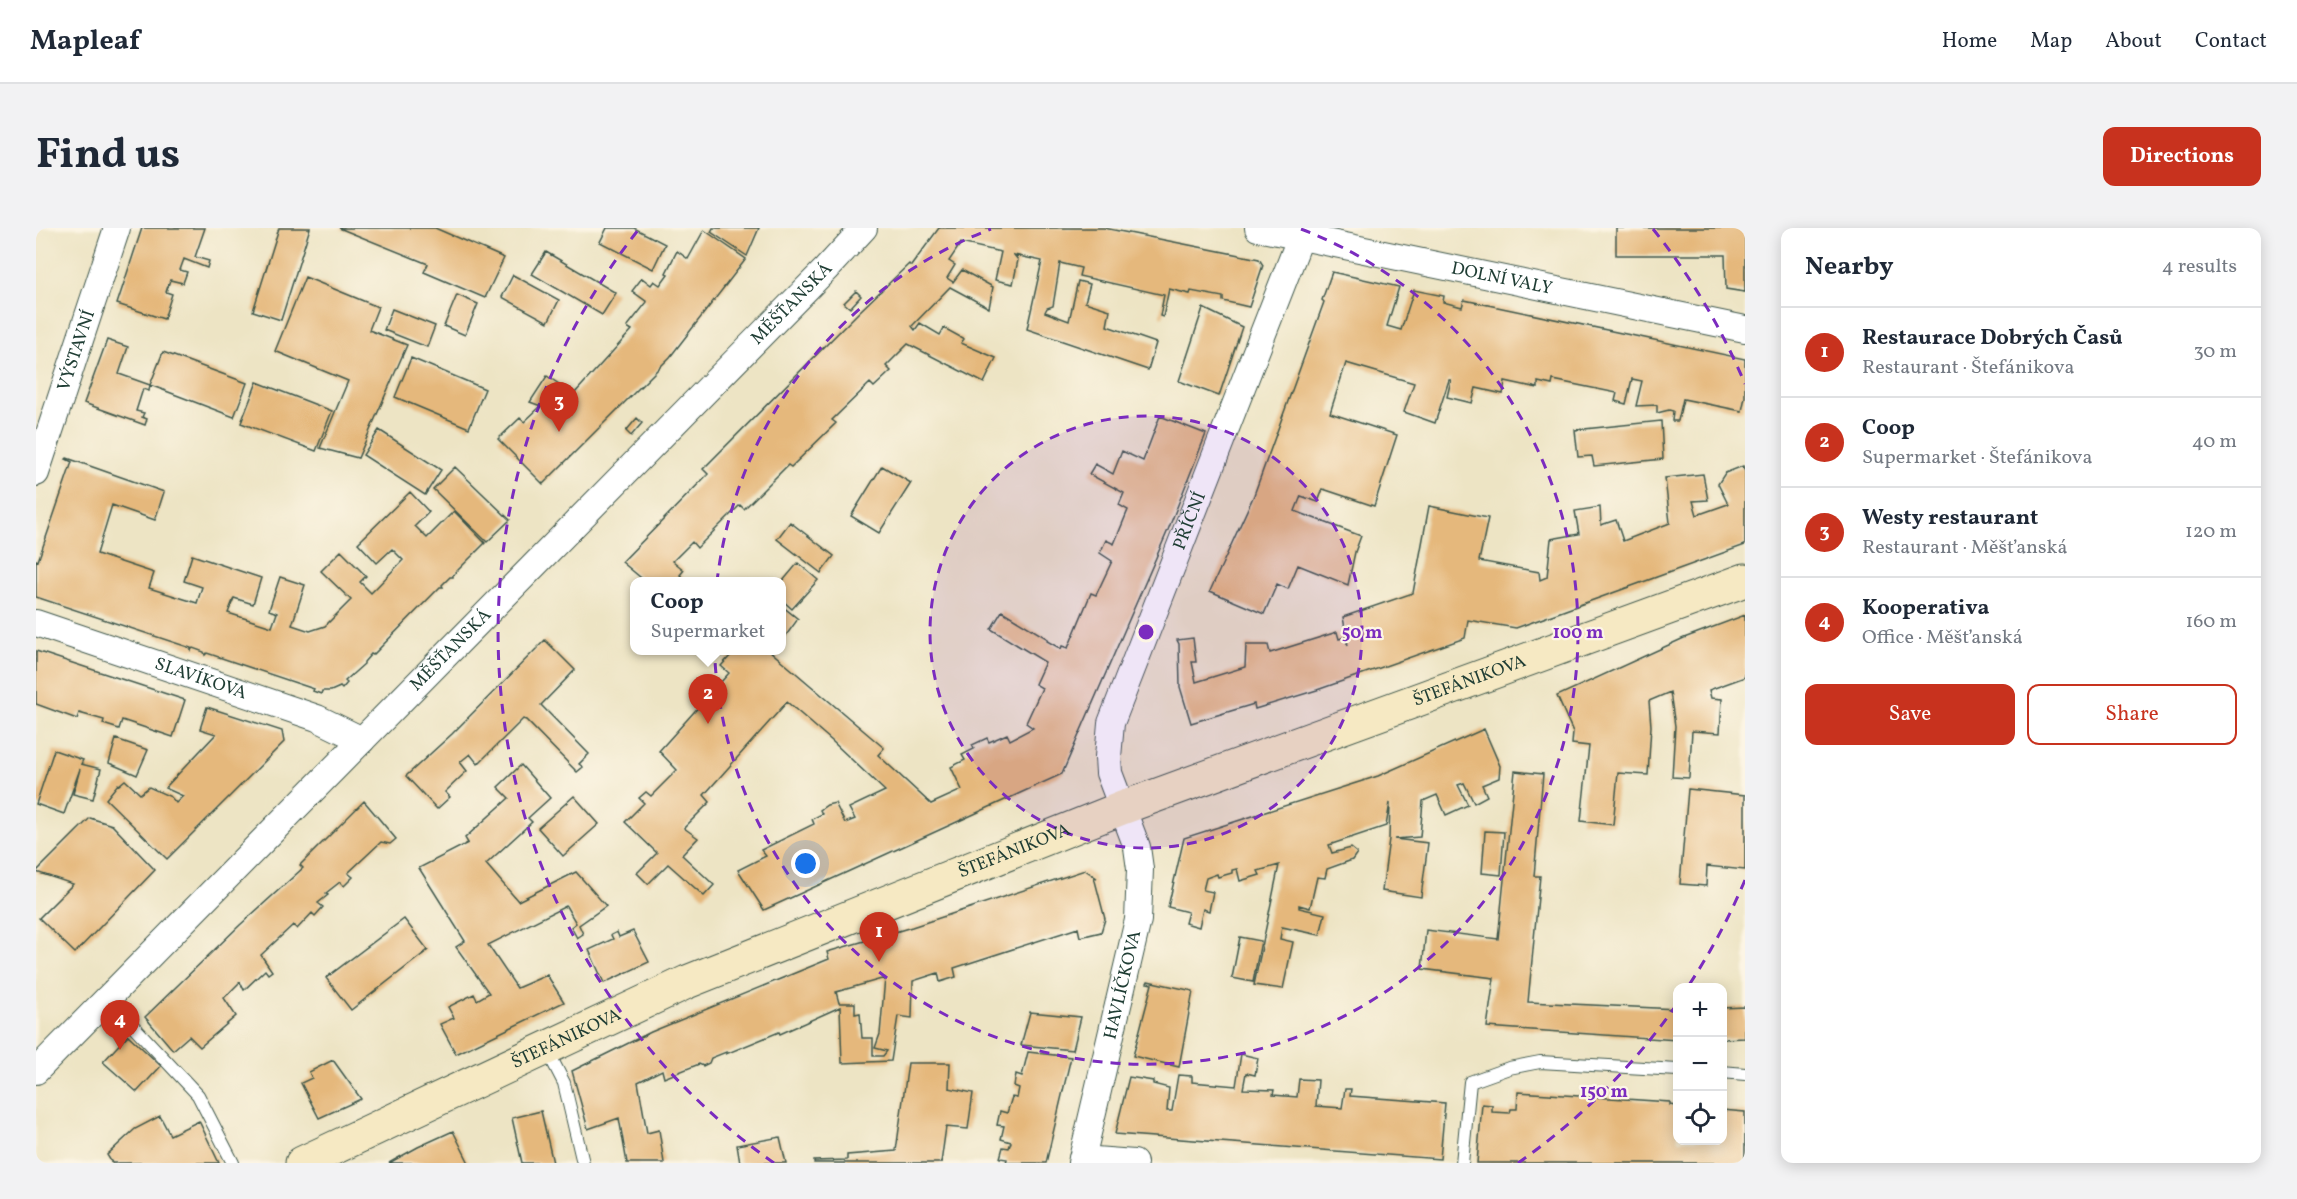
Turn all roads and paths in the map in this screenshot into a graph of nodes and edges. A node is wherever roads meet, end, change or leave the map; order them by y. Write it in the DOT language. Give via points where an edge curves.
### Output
graph roads {
  1 [pos="117,228"];
  2 [pos="864,228"];
  3 [pos="1258,228"];
  4 [pos="1303,232"];
  5 [pos="1745,330"];
  6 [pos="36,472"];
  7 [pos="1745,580"];
  8 [pos="36,623"];
  9 [pos="362,740"];
  10 [pos="1122,808"];
  11 [pos="108,999"];
  12 [pos="546,1047"];
  13 [pos="1673,1070"];
  14 [pos="36,1071"];
  15 [pos="1727,1072"];
  16 [pos="1745,1074"];
  17 [pos="1081,1161"];
  18 [pos="233,1163"];
  19 [pos="302,1163"];
  20 [pos="583,1163"];
  21 [pos="1134,1163"];
  22 [pos="1462,1163"];
  1 -- 6 [label="street, VÝSTAVNÍ"];
  2 -- 9 [label="street, MĚŠŤANSKÁ"];
  3 -- 4 [label="street, DOLNÍ VALY"];
  4 -- 5 [label="street, DOLNÍ VALY"];
  4 -- 10 [label="street, PŘÍČNÍ" via="1112,723 1109,772"];
  7 -- 10 [label="main road, ŠTEFÁNIKOVA"];
  8 -- 9 [label="street, SLAVÍKOVA" via="317,718"];
  9 -- 11 [label="street, MĚŠŤANSKÁ"];
  10 -- 12 [label="main road, ŠTEFÁNIKOVA" via="687,982"];
  10 -- 17 [label="street, HAVLÍČKOVA" via="1140,868 1138,920"];
  11 -- 14 [label="street, MĚŠŤANSKÁ"];
  11 -- 18 [label="lane" via="198,1095"];
  12 -- 19 [label="main road, ŠTEFÁNIKOVA"];
  12 -- 20 [label="lane" via="564,1083"];
  13 -- 22 [label="lane" via="1540,1062 1470,1082"];
  15 -- 16 [label="lane"];
  17 -- 21 [label="street"];
}
